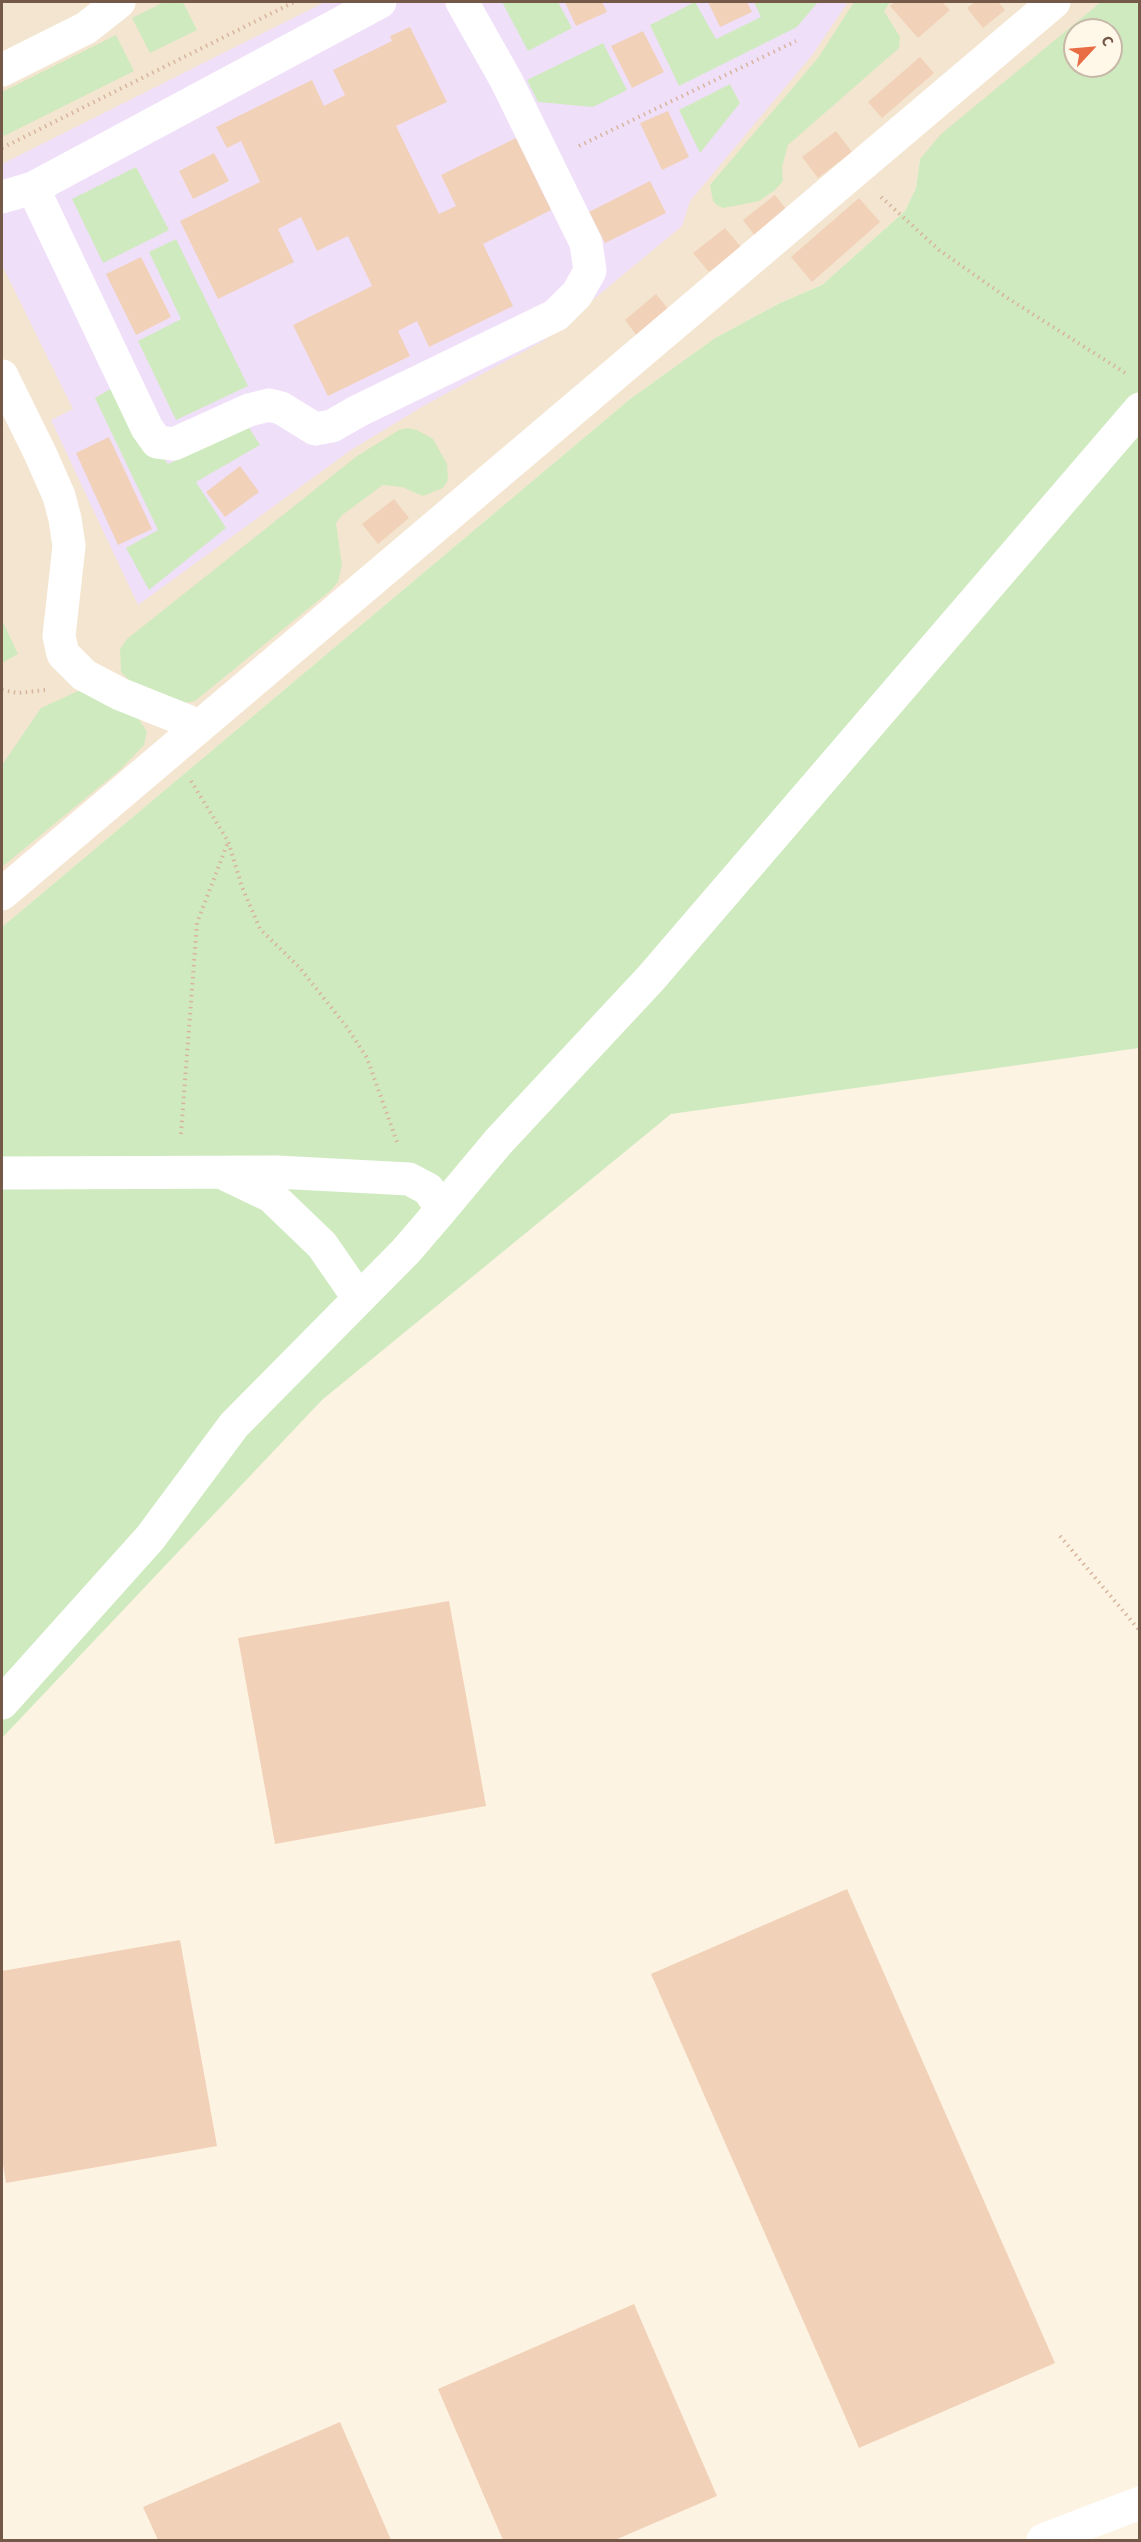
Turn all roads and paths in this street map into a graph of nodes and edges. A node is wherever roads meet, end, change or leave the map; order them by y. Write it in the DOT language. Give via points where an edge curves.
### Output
graph roads {
  1 [pos="119,2"];
  2 [pos="294,2"];
  3 [pos="380,2"];
  4 [pos="462,2"];
  5 [pos="1054,2"];
  6 [pos="796,41"];
  7 [pos="2,70"];
  8 [pos="2,148"];
  9 [pos="546,162"];
  10 [pos="855,170"];
  11 [pos="33,188"];
  12 [pos="2,197"];
  13 [pos="2,376"];
  14 [pos="1130,376"];
  15 [pos="1140,409"];
  16 [pos="200,726"];
  17 [pos="171,751"];
  18 [pos="228,842"];
  19 [pos="2,894"];
  20 [pos="179,1172"];
  21 [pos="220,1172"];
  22 [pos="2,1173"];
  23 [pos="409,1179"];
  24 [pos="442,1209"];
  25 [pos="358,1297"];
  26 [pos="1060,1536"];
  27 [pos="1140,1631"];
  28 [pos="2,1703"];
  29 [pos="1140,2503"];
  30 [pos="1043,2541"];
  1 -- 7 [label="lane" via="86,28"];
  2 -- 8 [label="path"];
  3 -- 11 [label="lane"];
  4 -- 9 [label="lane"];
  5 -- 10 [label="lane"];
  6 -- 9 [label="path"];
  9 -- 11 [label="lane" via="590,259 590,271 577,294 556,315 332,426 315,429 269,405 174,444 157,442 147,428"];
  10 -- 14 [label="path" via="898,216 939,250"];
  10 -- 16 [label="lane"];
  11 -- 12 [label="lane"];
  13 -- 16 [label="lane" via="59,496 65,519 69,546 59,636 63,654 93,679"];
  15 -- 24 [label="lane" via="651,978 499,1141"];
  16 -- 17 [label="lane"];
  17 -- 18 [label="path"];
  17 -- 19 [label="lane"];
  18 -- 20 [label="path" via="197,923"];
  18 -- 23 [label="path" via="260,929 299,967 367,1058"];
  20 -- 21 [label="lane"];
  20 -- 22 [label="lane"];
  21 -- 23 [label="lane"];
  21 -- 25 [label="lane" via="272,1196 322,1245"];
  23 -- 24 [label="lane" via="428,1189"];
  24 -- 25 [label="lane"];
  25 -- 28 [label="lane" via="234,1425 150,1538"];
  26 -- 27 [label="path"];
  29 -- 30 [label="lane"];
}
